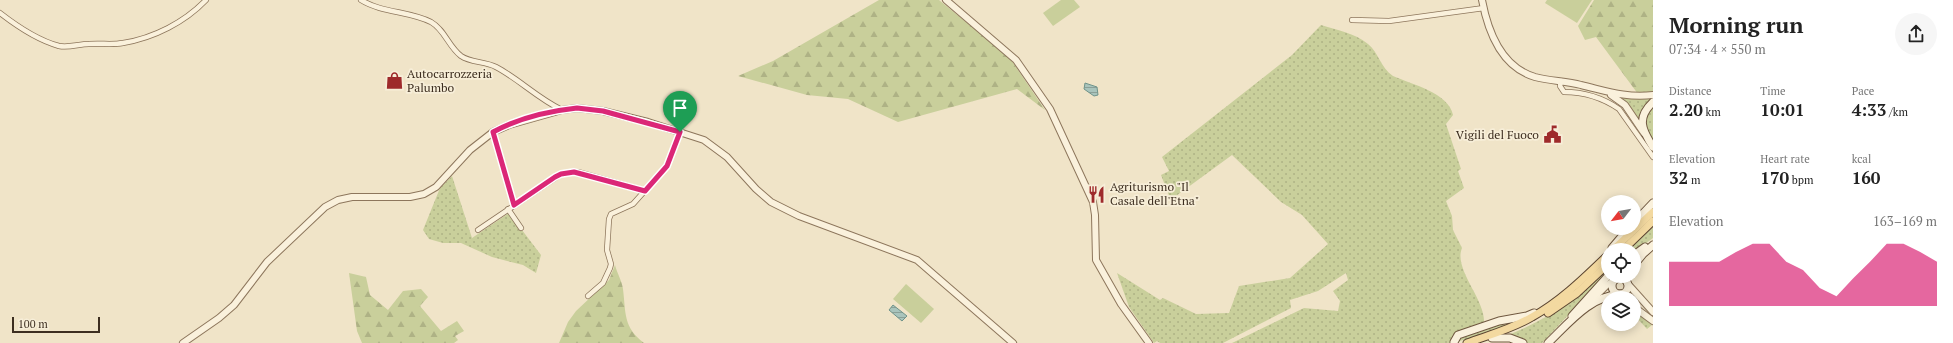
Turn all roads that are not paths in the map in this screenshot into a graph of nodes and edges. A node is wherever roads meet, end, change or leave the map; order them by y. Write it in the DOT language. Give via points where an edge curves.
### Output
graph roads {
  1 [pos="206,0"];
  2 [pos="361,0"];
  3 [pos="946,0"];
  4 [pos="1482,0"];
  5 [pos="1484,8"];
  6 [pos="0,13"];
  7 [pos="1352,20"];
  8 [pos="1560,81"];
  9 [pos="1606,92"];
  10 [pos="1653,95"];
  11 [pos="1653,102"];
  12 [pos="562,110"];
  13 [pos="493,132"];
  14 [pos="680,132"];
  15 [pos="1646,136"];
  16 [pos="1652,145"];
  17 [pos="1653,158"];
  18 [pos="645,191"];
  19 [pos="1653,203"];
  20 [pos="514,205"];
  21 [pos="508,210"];
  22 [pos="1653,212"];
  23 [pos="1641,216"];
  24 [pos="1653,221"];
  25 [pos="521,228"];
  26 [pos="478,230"];
  27 [pos="1624,235"];
  28 [pos="1653,241"];
  29 [pos="1617,243"];
  30 [pos="1620,243"];
  31 [pos="1630,243"];
  32 [pos="1653,245"];
  33 [pos="1641,250"];
  34 [pos="1643,254"];
  35 [pos="1641,256"];
  36 [pos="1601,263"];
  37 [pos="1601,265"];
  38 [pos="1587,276"];
  39 [pos="1602,283"];
  40 [pos="1610,283"];
  41 [pos="1629,283"];
  42 [pos="588,296"];
  43 [pos="1601,298"];
  44 [pos="1641,312"];
  45 [pos="1653,312"];
  46 [pos="1575,317"];
  47 [pos="1653,321"];
  48 [pos="1492,338"];
  49 [pos="1550,340"];
  50 [pos="1454,342"];
  51 [pos="183,343"];
  52 [pos="1013,343"];
  53 [pos="1149,343"];
  54 [pos="1467,343"];
  55 [pos="1471,343"];
  56 [pos="1523,343"];
  1 -- 6 [label="street" via="185,19 141,39 70,47 39,39"];
  2 -- 12 [label="street" via="433,23 463,57 495,66 544,101"];
  3 -- 53 [label="street" via="1011,53 1044,100 1093,202 1096,260 1121,304"];
  4 -- 5 [label="street"];
  5 -- 7 [label="street" via="1389,21"];
  5 -- 8 [label="street" via="1494,40 1514,66 1536,77"];
  8 -- 9 [label="street"];
  8 -- 17 [label="street" via="1564,92 1587,95 1619,109"];
  9 -- 10 [label="street" via="1635,97"];
  9 -- 15 [label="street" via="1626,105"];
  11 -- 15 [label="main road" via="1647,107 1643,118 1642,127"];
  12 -- 13 [label="street"];
  12 -- 14 [label="street" via="577,108 603,111"];
  13 -- 20 [label="street"];
  13 -- 51 [label="street" via="470,150 430,192 410,197 344,198 325,207 266,262 234,305"];
  14 -- 18 [label="street" via="667,166"];
  14 -- 52 [label="street" via="704,140 713,146 771,202 799,216 917,260"];
  15 -- 16 [label="main road"];
  18 -- 20 [label="street" via="574,172 555,177"];
  18 -- 42 [label="street" via="633,204 611,214 607,250 610,268 603,283"];
  19 -- 23 [label="main road"];
  20 -- 21 [label="street"];
  21 -- 25 [label="street"];
  21 -- 26 [label="street"];
  22 -- 30 [label="main road"];
  24 -- 31 [label="main road"];
  27 -- 29 [label="main road"];
  28 -- 33 [label="main road"];
  32 -- 34 [label="main road"];
  34 -- 35 [label="main road"];
  36 -- 38 [label="main road"];
  37 -- 48 [label="main road" via="1577,294 1532,322"];
  38 -- 50 [label="main road" via="1532,314 1499,320 1458,335"];
  38 -- 54 [label="main road" via="1534,316"];
  39 -- 49 [label="main road"];
  40 -- 46 [label="street"];
  41 -- 45 [label="street"];
  43 -- 46 [label="main road"];
  44 -- 47 [label="street"];
  46 -- 49 [label="main road"];
  48 -- 55 [label="main road"];
  48 -- 56 [label="main road" via="1510,338"];
}
